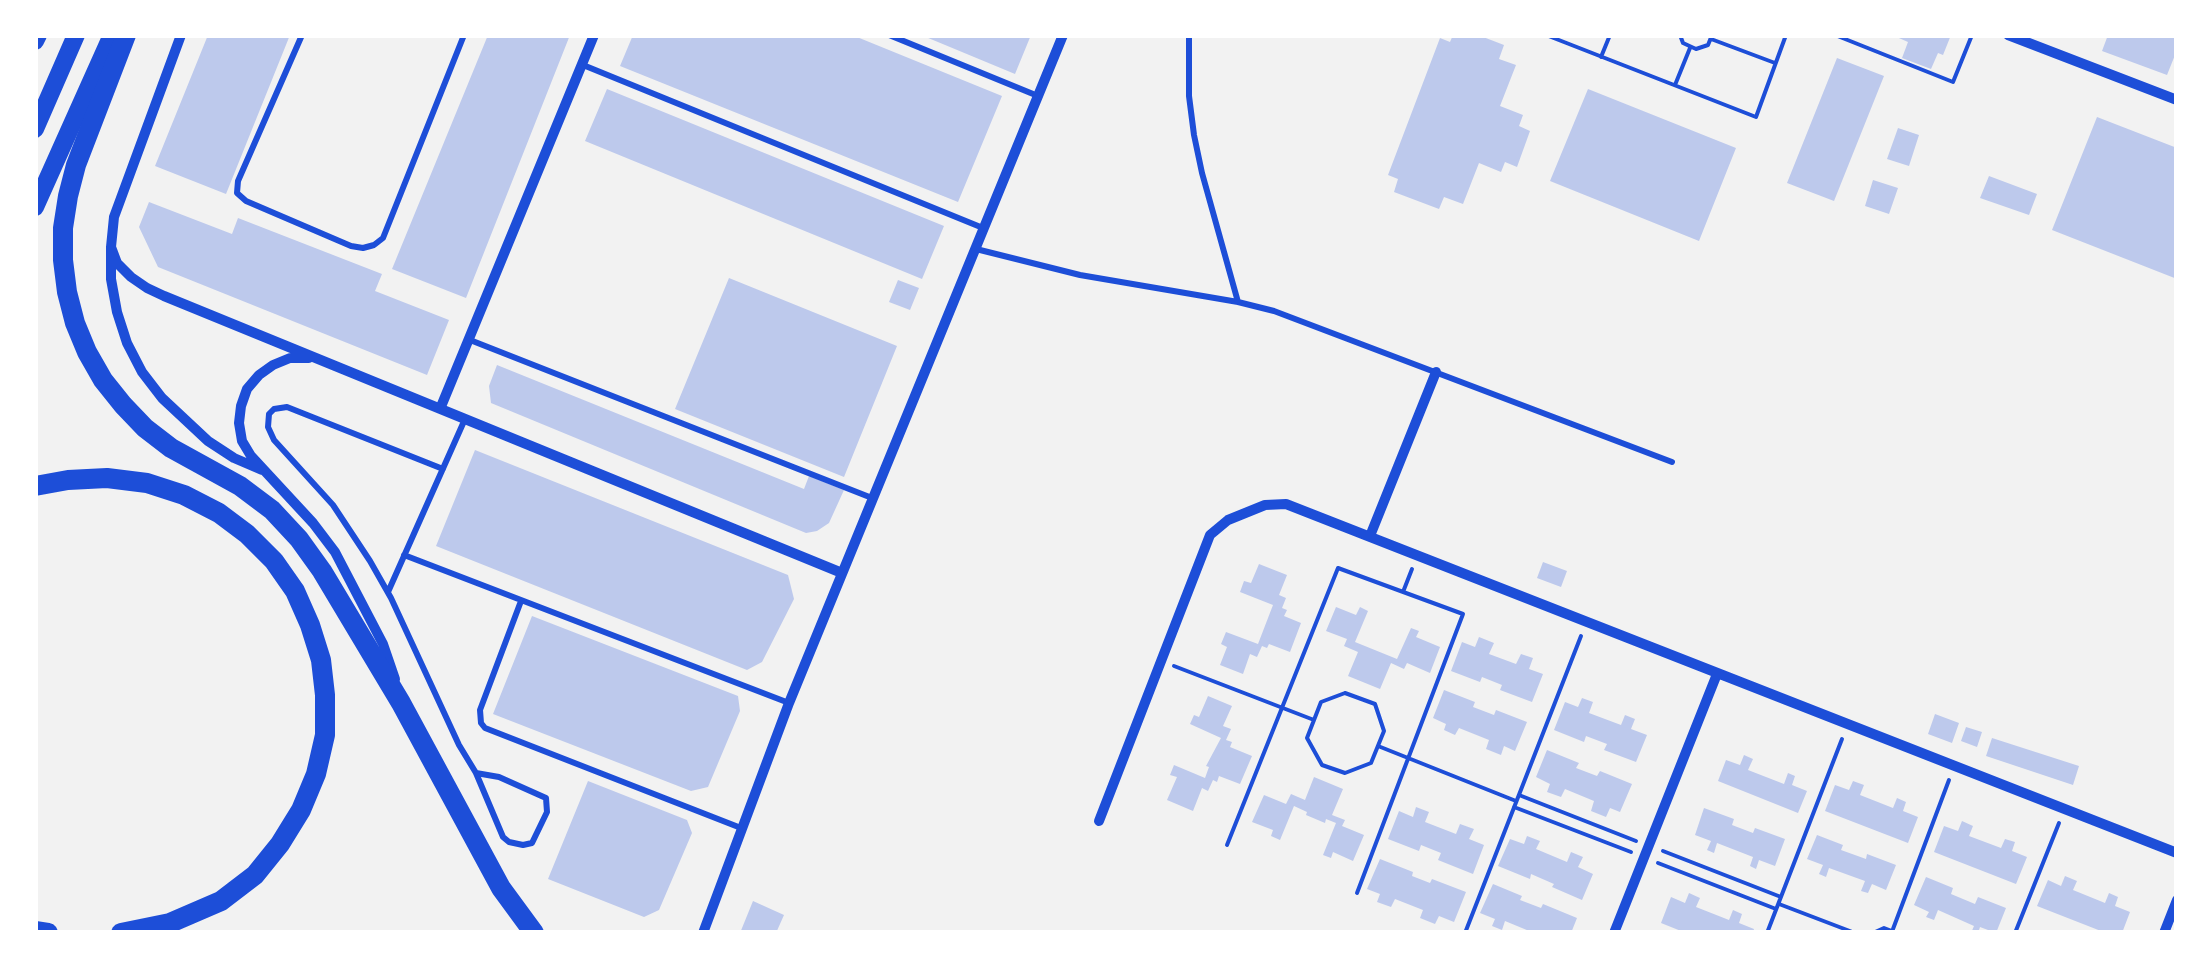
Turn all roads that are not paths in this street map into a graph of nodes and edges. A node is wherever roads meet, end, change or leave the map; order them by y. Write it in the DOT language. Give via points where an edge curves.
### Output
graph roads {
  1 [pos="76,35"];
  2 [pos="112,35"];
  3 [pos="126,35"];
  4 [pos="181,35"];
  5 [pos="302,35"];
  6 [pos="464,35"];
  7 [pos="594,35"];
  8 [pos="889,35"];
  9 [pos="1063,35"];
  10 [pos="1189,35"];
  11 [pos="2008,35"];
  12 [pos="582,64"];
  13 [pos="1038,96"];
  14 [pos="2177,100"];
  15 [pos="35,129"];
  16 [pos="35,208"];
  17 [pos="984,229"];
  18 [pos="110,247"];
  19 [pos="976,248"];
  20 [pos="1238,302"];
  21 [pos="468,340"];
  22 [pos="325,362"];
  23 [pos="1436,372"];
  24 [pos="440,409"];
  25 [pos="465,419"];
  26 [pos="1672,462"];
  27 [pos="443,469"];
  28 [pos="262,470"];
  29 [pos="35,486"];
  30 [pos="872,498"];
  31 [pos="1370,536"];
  32 [pos="404,556"];
  33 [pos="842,573"];
  34 [pos="388,593"];
  35 [pos="521,601"];
  36 [pos="1716,674"];
  37 [pos="401,703"];
  38 [pos="789,703"];
  39 [pos="476,773"];
  40 [pos="1099,821"];
  41 [pos="741,828"];
  42 [pos="2177,853"];
  43 [pos="2177,900"];
  44 [pos="35,931"];
  45 [pos="48,933"];
  46 [pos="121,933"];
  47 [pos="534,933"];
  48 [pos="703,933"];
  49 [pos="1614,933"];
  50 [pos="2164,933"];
  1 -- 15 [label="main road"];
  2 -- 16 [label="main road"];
  3 -- 37 [label="highway" via="68,196 63,260 75,323 113,393 146,428 240,486 299,539"];
  4 -- 18 [label="street" via="114,217"];
  5 -- 6 [label="lane" via="237,193 363,248 388,228"];
  7 -- 12 [label="street"];
  8 -- 13 [label="lane"];
  9 -- 13 [label="street"];
  10 -- 20 [label="lane" via="1194,135"];
  11 -- 14 [label="street"];
  12 -- 17 [label="lane"];
  12 -- 21 [label="street"];
  13 -- 17 [label="street"];
  17 -- 19 [label="street"];
  18 -- 22 [label="street" via="117,263 146,288"];
  18 -- 28 [label="street" via="117,312 142,372 208,441"];
  19 -- 20 [label="lane" via="1080,275"];
  19 -- 30 [label="street"];
  20 -- 23 [label="lane"];
  21 -- 24 [label="street"];
  21 -- 30 [label="lane"];
  22 -- 24 [label="street"];
  22 -- 28 [label="street" via="290,358 258,375 248,389 239,423"];
  23 -- 26 [label="lane"];
  23 -- 31 [label="street"];
  24 -- 25 [label="street"];
  25 -- 27 [label="lane"];
  25 -- 33 [label="street"];
  27 -- 32 [label="lane"];
  27 -- 34 [label="lane" via="287,407 269,414 274,440 333,505"];
  28 -- 37 [label="street" via="335,552 383,644"];
  29 -- 46 [label="highway" via="107,478 184,495 219,512 274,561 295,591 321,660 325,735 316,774 280,844 221,901 170,923"];
  30 -- 33 [label="street"];
  31 -- 36 [label="street"];
  31 -- 40 [label="street" via="1286,504 1228,520 1210,535"];
  32 -- 34 [label="lane"];
  32 -- 35 [label="lane"];
  33 -- 38 [label="street"];
  34 -- 39 [label="lane"];
  35 -- 38 [label="lane"];
  35 -- 41 [label="lane" via="480,710 485,728"];
  36 -- 42 [label="street"];
  36 -- 49 [label="street"];
  37 -- 47 [label="highway" via="501,888"];
  38 -- 41 [label="street"];
  39 -- 39 [label="lane" via="503,837 532,843 547,812 546,798"];
  41 -- 48 [label="street"];
  43 -- 50 [label="street"];
  44 -- 45 [label="highway"];
}
